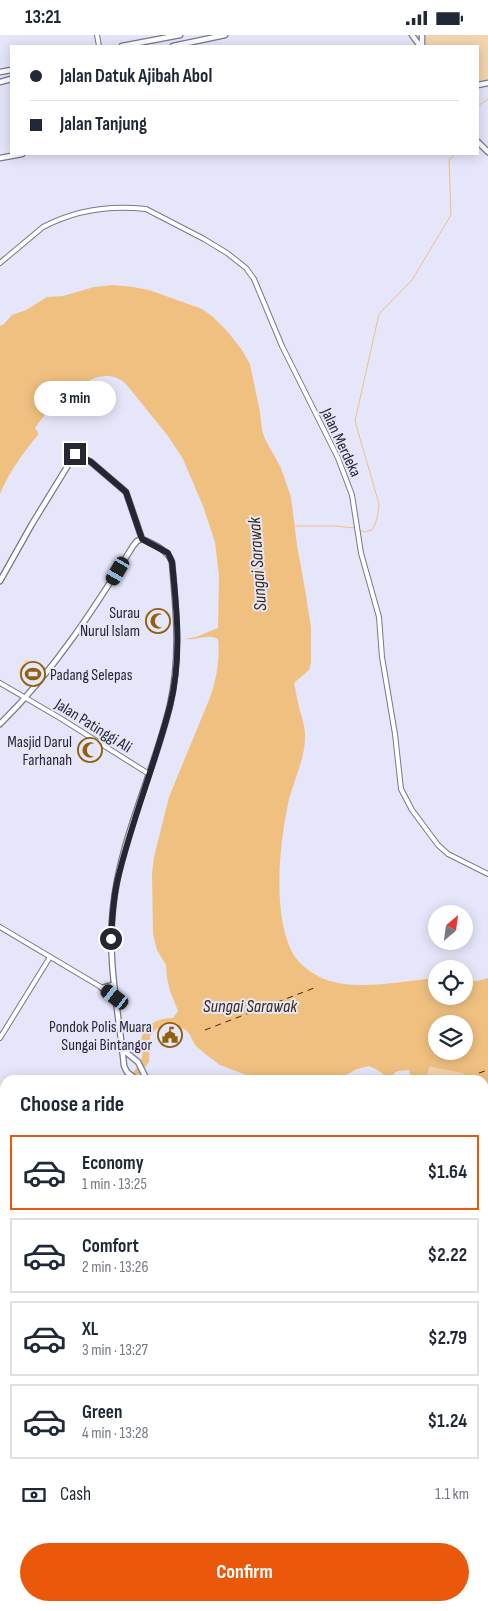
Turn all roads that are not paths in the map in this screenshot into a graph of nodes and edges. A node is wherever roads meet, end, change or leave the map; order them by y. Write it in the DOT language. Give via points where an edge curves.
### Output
graph roads {
  1 [pos="180,35"];
  2 [pos="225,35"];
  3 [pos="412,35"];
  4 [pos="127,45"];
  5 [pos="178,45"];
  6 [pos="420,45"];
  7 [pos="488,84"];
  8 [pos="480,85"];
  9 [pos="479,143"];
  10 [pos="488,152"];
  11 [pos="16,155"];
  12 [pos="0,158"];
  13 [pos="0,263"];
  14 [pos="142,539"];
  15 [pos="0,581"];
  16 [pos="0,683"];
  17 [pos="25,698"];
  18 [pos="0,723"];
  19 [pos="149,774"];
  20 [pos="488,873"];
  21 [pos="0,927"];
  22 [pos="50,957"];
  23 [pos="114,987"];
  24 [pos="104,989"];
  25 [pos="115,997"];
  26 [pos="0,1038"];
  27 [pos="122,1049"];
  28 [pos="131,1075"];
  29 [pos="144,1075"];
  1 -- 4 [label="main road"];
  2 -- 5 [label="main road"];
  3 -- 6 [label="main road"];
  7 -- 8 [label="main road"];
  9 -- 10 [label="main road"];
  11 -- 12 [label="main road"];
  13 -- 20 [label="street, Jalan Merdeka" via="50,223 93,210 112,208 146,209 204,239 246,268 338,458 352,495 358,540 379,617 401,789 412,810 446,853"];
  14 -- 15 [label="main road" via="126,492 91,462 75,454"];
  14 -- 17 [label="main road" via="133,546 53,665"];
  14 -- 19 [label="main road" via="168,553 171,558 178,625 170,705"];
  16 -- 17 [label="street, Jalan Patinggi Ali"];
  17 -- 18 [label="main road"];
  17 -- 19 [label="street, Jalan Patinggi Ali"];
  19 -- 23 [label="main road" via="116,889 111,939"];
  21 -- 22 [label="street"];
  22 -- 24 [label="street"];
  22 -- 26 [label="street"];
  23 -- 24 [label="main road"];
  23 -- 25 [label="main road"];
  24 -- 25 [label="main road"];
  25 -- 27 [label="main road"];
  27 -- 28 [label="main road" via="124,1066"];
  27 -- 29 [label="main road" via="138,1063"];
}
